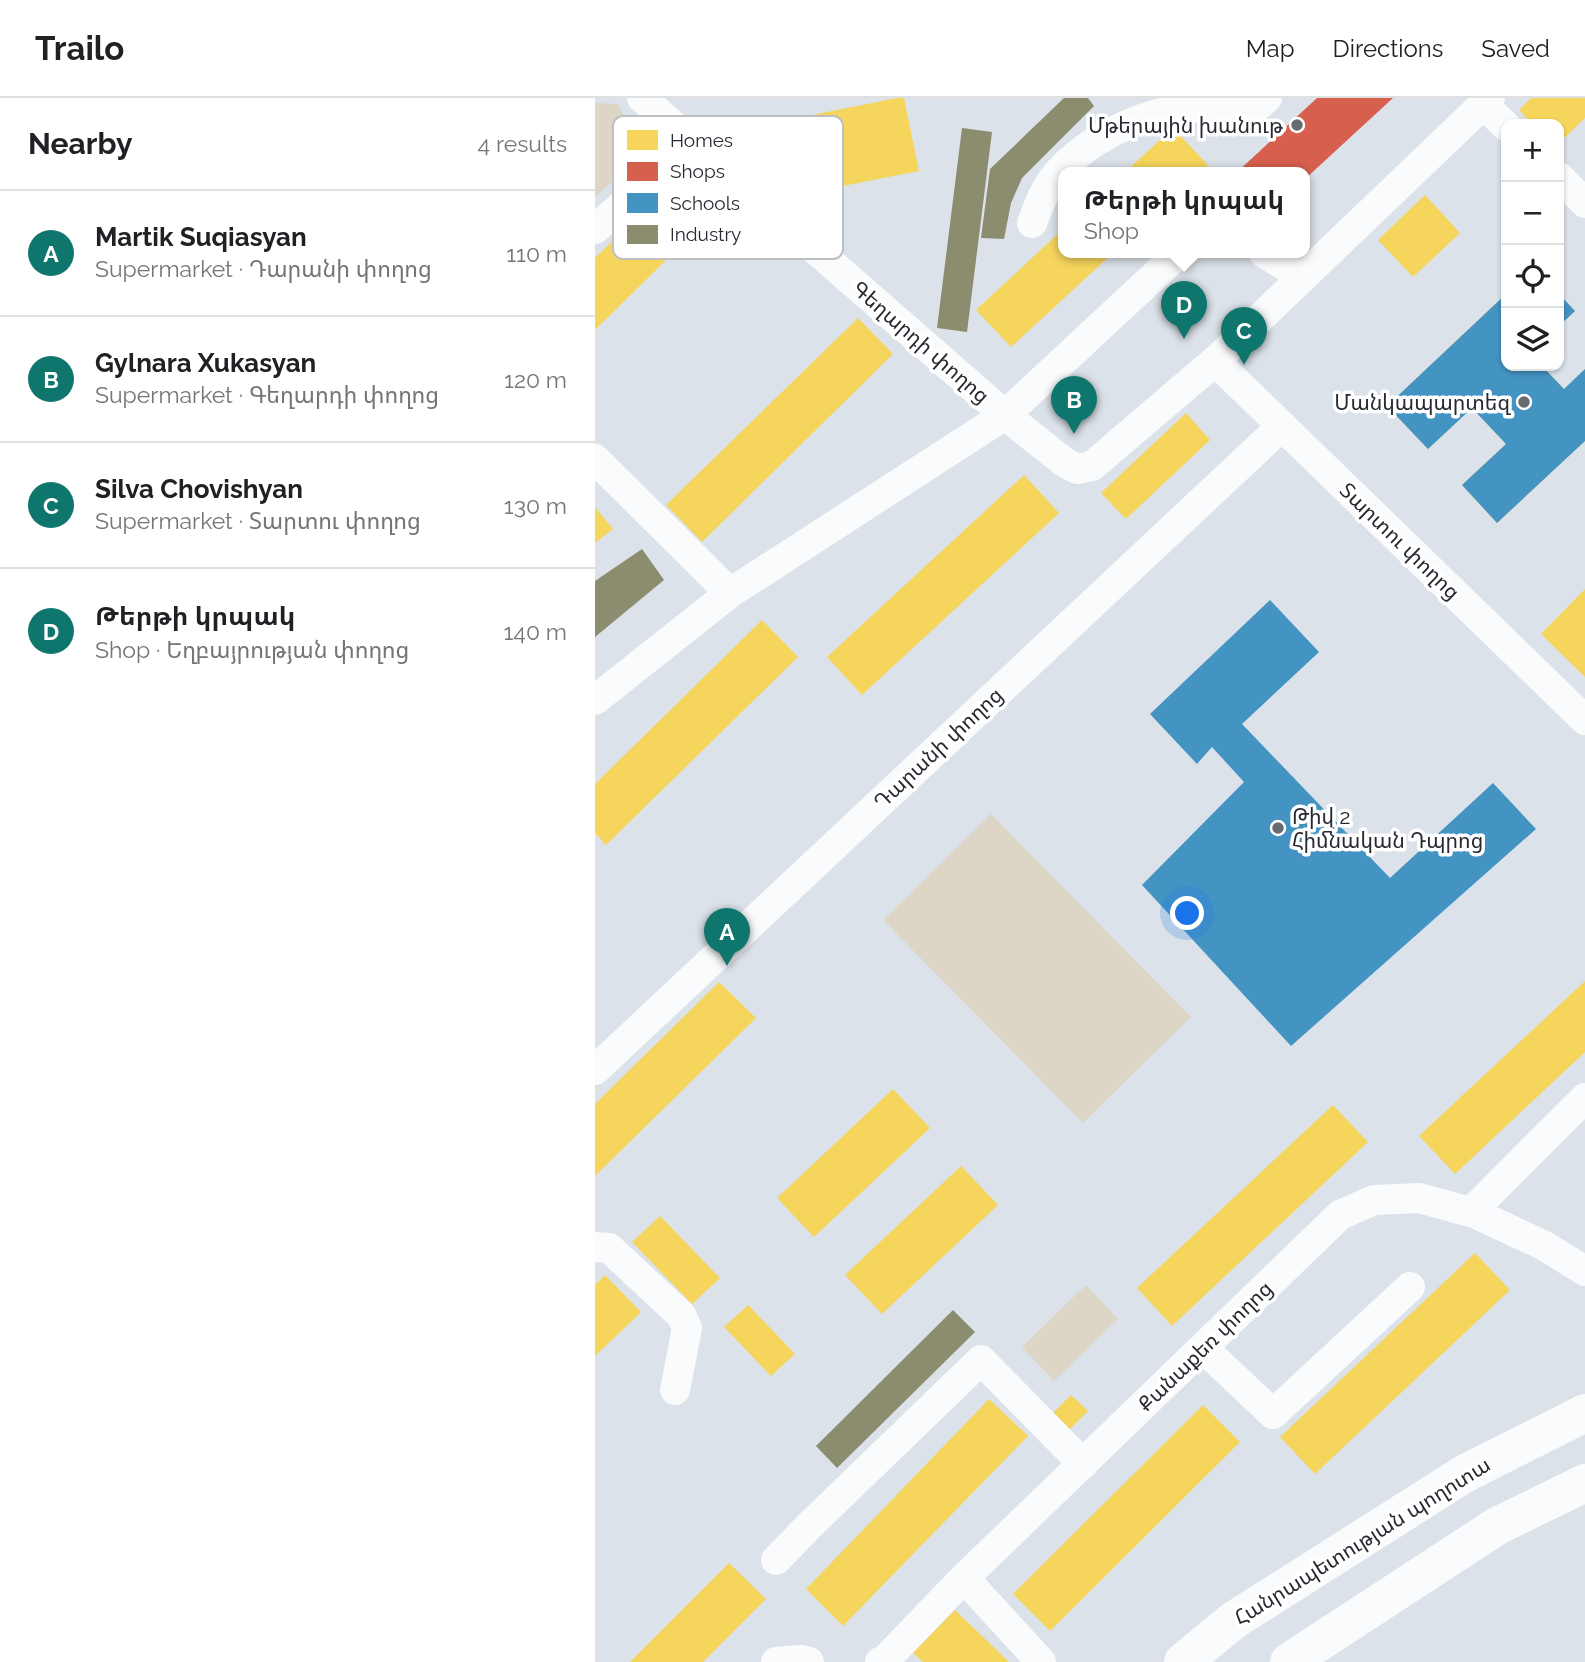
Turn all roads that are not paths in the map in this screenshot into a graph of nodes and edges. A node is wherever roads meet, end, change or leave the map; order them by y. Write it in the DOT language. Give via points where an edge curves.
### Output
graph roads {
  1 [pos="642,98"];
  2 [pos="1268,98"];
  3 [pos="1487,101"];
  4 [pos="662,116"];
  5 [pos="1501,119"];
  6 [pos="1064,167"];
  7 [pos="1058,174"];
  8 [pos="613,213"];
  9 [pos="1032,223"];
  10 [pos="595,229"];
  11 [pos="1174,258"];
  12 [pos="1271,258"];
  13 [pos="826,259"];
  14 [pos="1303,277"];
  15 [pos="1215,361"];
  16 [pos="1005,415"];
  17 [pos="1282,426"];
  18 [pos="595,459"];
  19 [pos="730,593"];
  20 [pos="595,700"];
  21 [pos="1585,720"];
  22 [pos="595,1070"];
  23 [pos="1585,1098"];
  24 [pos="1471,1212"];
  25 [pos="595,1248"];
  26 [pos="1585,1271"];
  27 [pos="1410,1287"];
  28 [pos="1203,1348"];
  29 [pos="675,1390"];
  30 [pos="1585,1413"];
  31 [pos="1083,1464"];
  32 [pos="1585,1483"];
  33 [pos="776,1560"];
  34 [pos="964,1578"];
  35 [pos="776,1662"];
  36 [pos="809,1662"];
  37 [pos="880,1662"];
  38 [pos="1041,1662"];
  39 [pos="1183,1662"];
  40 [pos="1289,1662"];
  1 -- 4 [label="street, Գեղարդի փողոց"];
  2 -- 6 [label="street" via="1252,111 1190,107 1146,118 1091,145"];
  3 -- 5 [label="street"];
  3 -- 14 [label="street"];
  7 -- 9 [label="street"];
  8 -- 10 [label="street"];
  11 -- 16 [label="street"];
  12 -- 14 [label="street"];
  13 -- 16 [label="street, Գեղարդի փողոց"];
  14 -- 15 [label="street"];
  15 -- 16 [label="street, Գեղարդի փողոց" via="1092,466 1077,468 1064,462"];
  15 -- 17 [label="street, Տարտու փողոց"];
  16 -- 19 [label="street"];
  17 -- 21 [label="street, Տարտու փողոց"];
  17 -- 22 [label="street, Դարանի փողոց"];
  18 -- 19 [label="street"];
  19 -- 20 [label="street"];
  23 -- 24 [label="street"];
  24 -- 26 [label="street, Քանաքեռ փողոց" via="1543,1245"];
  24 -- 28 [label="street, Քանաքեռ փողոց" via="1419,1198 1374,1200 1340,1215"];
  25 -- 29 [label="street" via="610,1248 681,1315 687,1328"];
  27 -- 28 [label="street" via="1273,1414"];
  28 -- 31 [label="street, Քանաքեռ փողոց"];
  30 -- 39 [label="main road, Հանրապետության պողոտա" via="1464,1474 1234,1620"];
  31 -- 33 [label="street" via="981,1360"];
  31 -- 34 [label="street, Քանաքեռ փողոց"];
  32 -- 40 [label="main road" via="1497,1526"];
  34 -- 37 [label="street, Քանաքեռ փողոց"];
  34 -- 38 [label="street"];
  35 -- 36 [label="street"];
}
